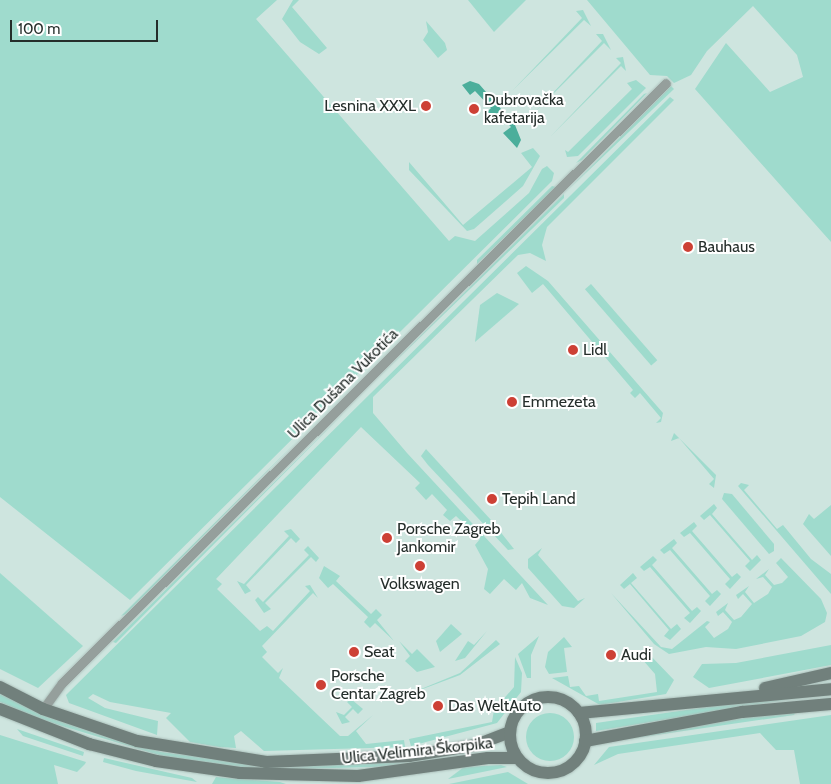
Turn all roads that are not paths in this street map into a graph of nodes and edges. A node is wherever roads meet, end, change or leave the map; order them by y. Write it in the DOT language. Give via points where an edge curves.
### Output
graph roads {
  1 [pos="666,83"];
  2 [pos="831,673"];
  3 [pos="0,687"];
  4 [pos="831,690"];
  5 [pos="741,695"];
  6 [pos="831,704"];
  7 [pos="0,709"];
  8 [pos="43,709"];
  9 [pos="742,712"];
  10 [pos="579,713"];
  11 [pos="510,732"];
  12 [pos="585,741"];
  13 [pos="517,758"];
  1 -- 8 [label="street, Ulica Dušana Vukotića" via="62,683"];
  2 -- 5 [label="main road"];
  3 -- 8 [label="main road, Ulica Velimira Škorpika"];
  4 -- 5 [label="main road"];
  4 -- 9 [label="main road"];
  5 -- 10 [label="main road" via="613,714"];
  6 -- 9 [label="main road"];
  7 -- 13 [label="main road, Ulica Velimira Škorpika" via="89,744 156,761 240,774 358,776 488,758"];
  8 -- 11 [label="main road, Ulica Velimira Škorpika" via="155,745 266,762 409,756 476,745"];
  9 -- 12 [label="main road"];
  10 -- 11 [label="main road" via="567,702 541,698 517,712"];
  10 -- 12 [label="main road"];
  11 -- 13 [label="main road"];
  12 -- 13 [label="main road" via="575,762 556,773 532,770"];
}
